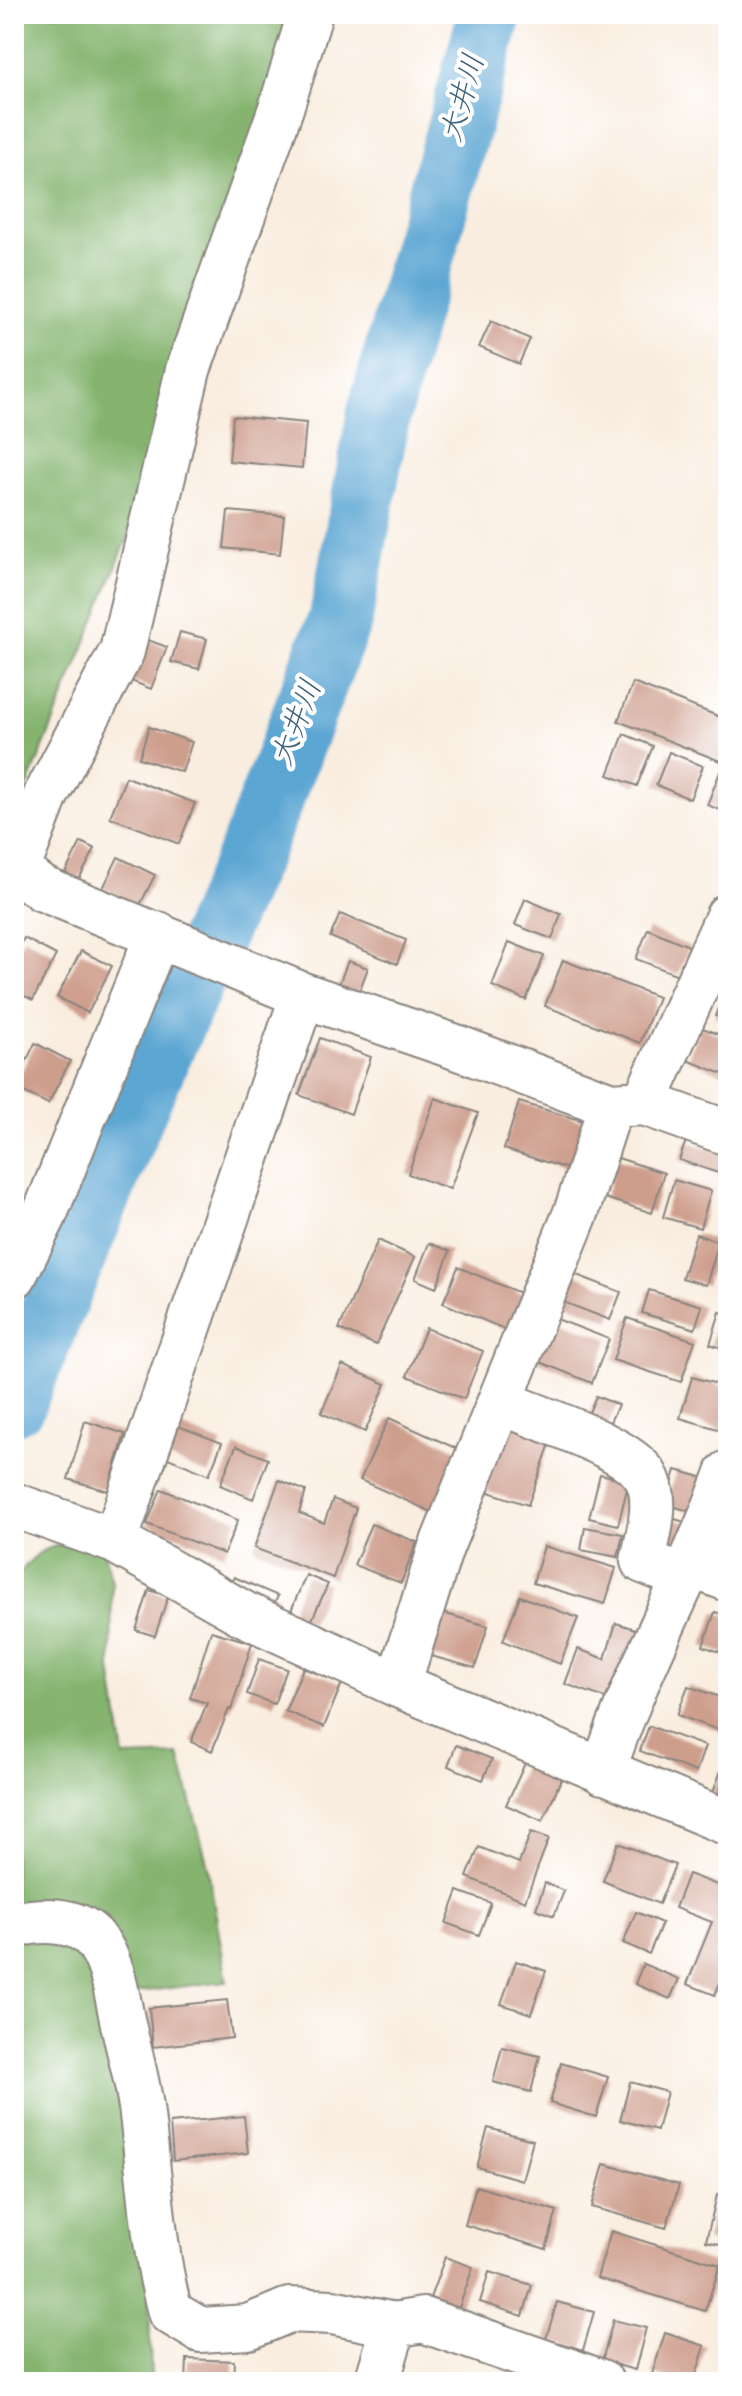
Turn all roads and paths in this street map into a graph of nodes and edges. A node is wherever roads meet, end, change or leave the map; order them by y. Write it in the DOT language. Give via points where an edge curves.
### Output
graph roads {
  1 [pos="310,14"];
  2 [pos="728,916"];
  3 [pos="158,934"];
  4 [pos="303,995"];
  5 [pos="628,1104"];
  6 [pos="728,1133"];
  7 [pos="14,1276"];
  8 [pos="501,1402"];
  9 [pos="728,1473"];
  10 [pos="14,1505"];
  11 [pos="115,1541"];
  12 [pos="702,1574"];
  13 [pos="398,1685"];
  14 [pos="603,1772"];
  15 [pos="728,1823"];
  16 [pos="14,1926"];
  17 [pos="394,2325"];
  18 [pos="377,2382"];
  19 [pos="601,2382"];
  1 -- 3 [label="street" via="188,370 122,651 46,795 17,870 43,889"];
  2 -- 5 [label="street"];
  3 -- 4 [label="street"];
  3 -- 7 [label="street" via="44,1216"];
  4 -- 5 [label="street"];
  4 -- 11 [label="street"];
  5 -- 6 [label="street"];
  5 -- 8 [label="street" via="577,1210"];
  8 -- 12 [label="street" via="621,1453 646,1476 652,1503 643,1561"];
  8 -- 13 [label="street" via="440,1550"];
  9 -- 12 [label="street"];
  10 -- 11 [label="street"];
  11 -- 13 [label="street" via="244,1614"];
  12 -- 14 [label="street" via="655,1640"];
  13 -- 14 [label="street"];
  14 -- 15 [label="street"];
  16 -- 17 [label="street" via="67,1922 92,1936 105,1953 140,2103 160,2274 170,2312 200,2330 248,2327 289,2310 332,2312"];
  17 -- 18 [label="street"];
  17 -- 19 [label="street" via="423,2320"];
}
